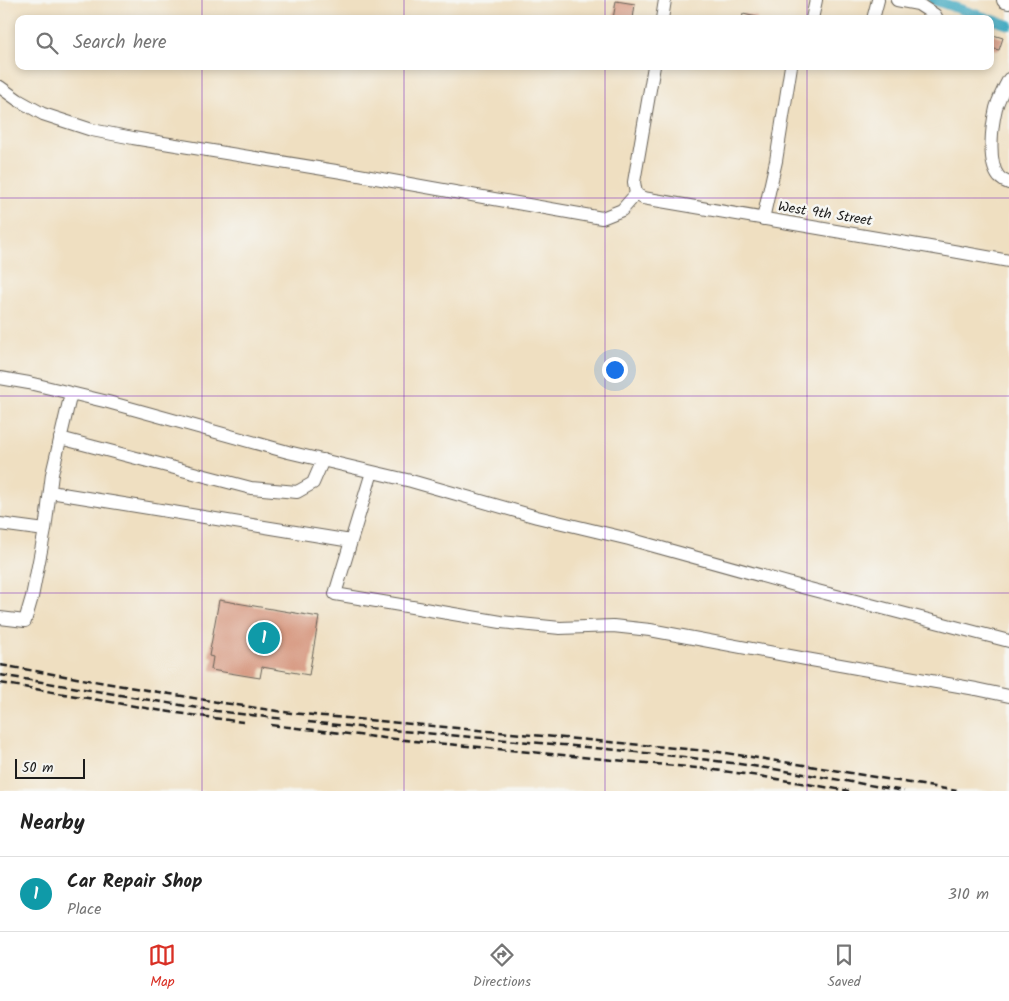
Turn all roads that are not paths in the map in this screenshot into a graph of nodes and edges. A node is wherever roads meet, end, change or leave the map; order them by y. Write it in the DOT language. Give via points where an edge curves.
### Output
graph roads {
  1 [pos="665,0"];
  2 [pos="816,0"];
  3 [pos="878,0"];
  4 [pos="897,0"];
  5 [pos="1005,0"];
  6 [pos="1009,1"];
  7 [pos="663,15"];
  8 [pos="813,15"];
  9 [pos="874,15"];
  10 [pos="935,15"];
  11 [pos="653,70"];
  12 [pos="790,70"];
  13 [pos="1009,79"];
  14 [pos="0,87"];
  15 [pos="1009,183"];
  16 [pos="636,194"];
  17 [pos="763,219"];
  18 [pos="1009,261"];
  19 [pos="0,378"];
  20 [pos="71,393"];
  21 [pos="60,438"];
  22 [pos="322,460"];
  23 [pos="372,472"];
  24 [pos="50,492"];
  25 [pos="0,524"];
  26 [pos="45,530"];
  27 [pos="351,541"];
  28 [pos="0,618"];
  29 [pos="1009,641"];
  30 [pos="1009,696"];
  1 -- 7 [label="street"];
  2 -- 8 [label="street"];
  3 -- 9 [label="street"];
  4 -- 10 [label="street" via="918,4"];
  5 -- 6 [label="main road"];
  11 -- 16 [label="street" via="634,182"];
  12 -- 17 [label="street"];
  13 -- 15 [label="street" via="996,108 991,154 992,165"];
  14 -- 16 [label="street" via="44,114 92,130 602,218 622,210"];
  16 -- 17 [label="street, West 9th Street" via="643,198"];
  17 -- 18 [label="street, West 9th Street"];
  19 -- 20 [label="street"];
  20 -- 21 [label="street"];
  20 -- 22 [label="street"];
  21 -- 22 [label="street" via="251,488 297,492 313,483"];
  21 -- 24 [label="street"];
  22 -- 23 [label="street"];
  23 -- 27 [label="street"];
  23 -- 29 [label="street"];
  24 -- 26 [label="street"];
  24 -- 27 [label="street"];
  25 -- 26 [label="street"];
  26 -- 28 [label="street" via="25,621"];
  27 -- 30 [label="street" via="335,594 501,622 560,628 613,626 650,630"];
}
